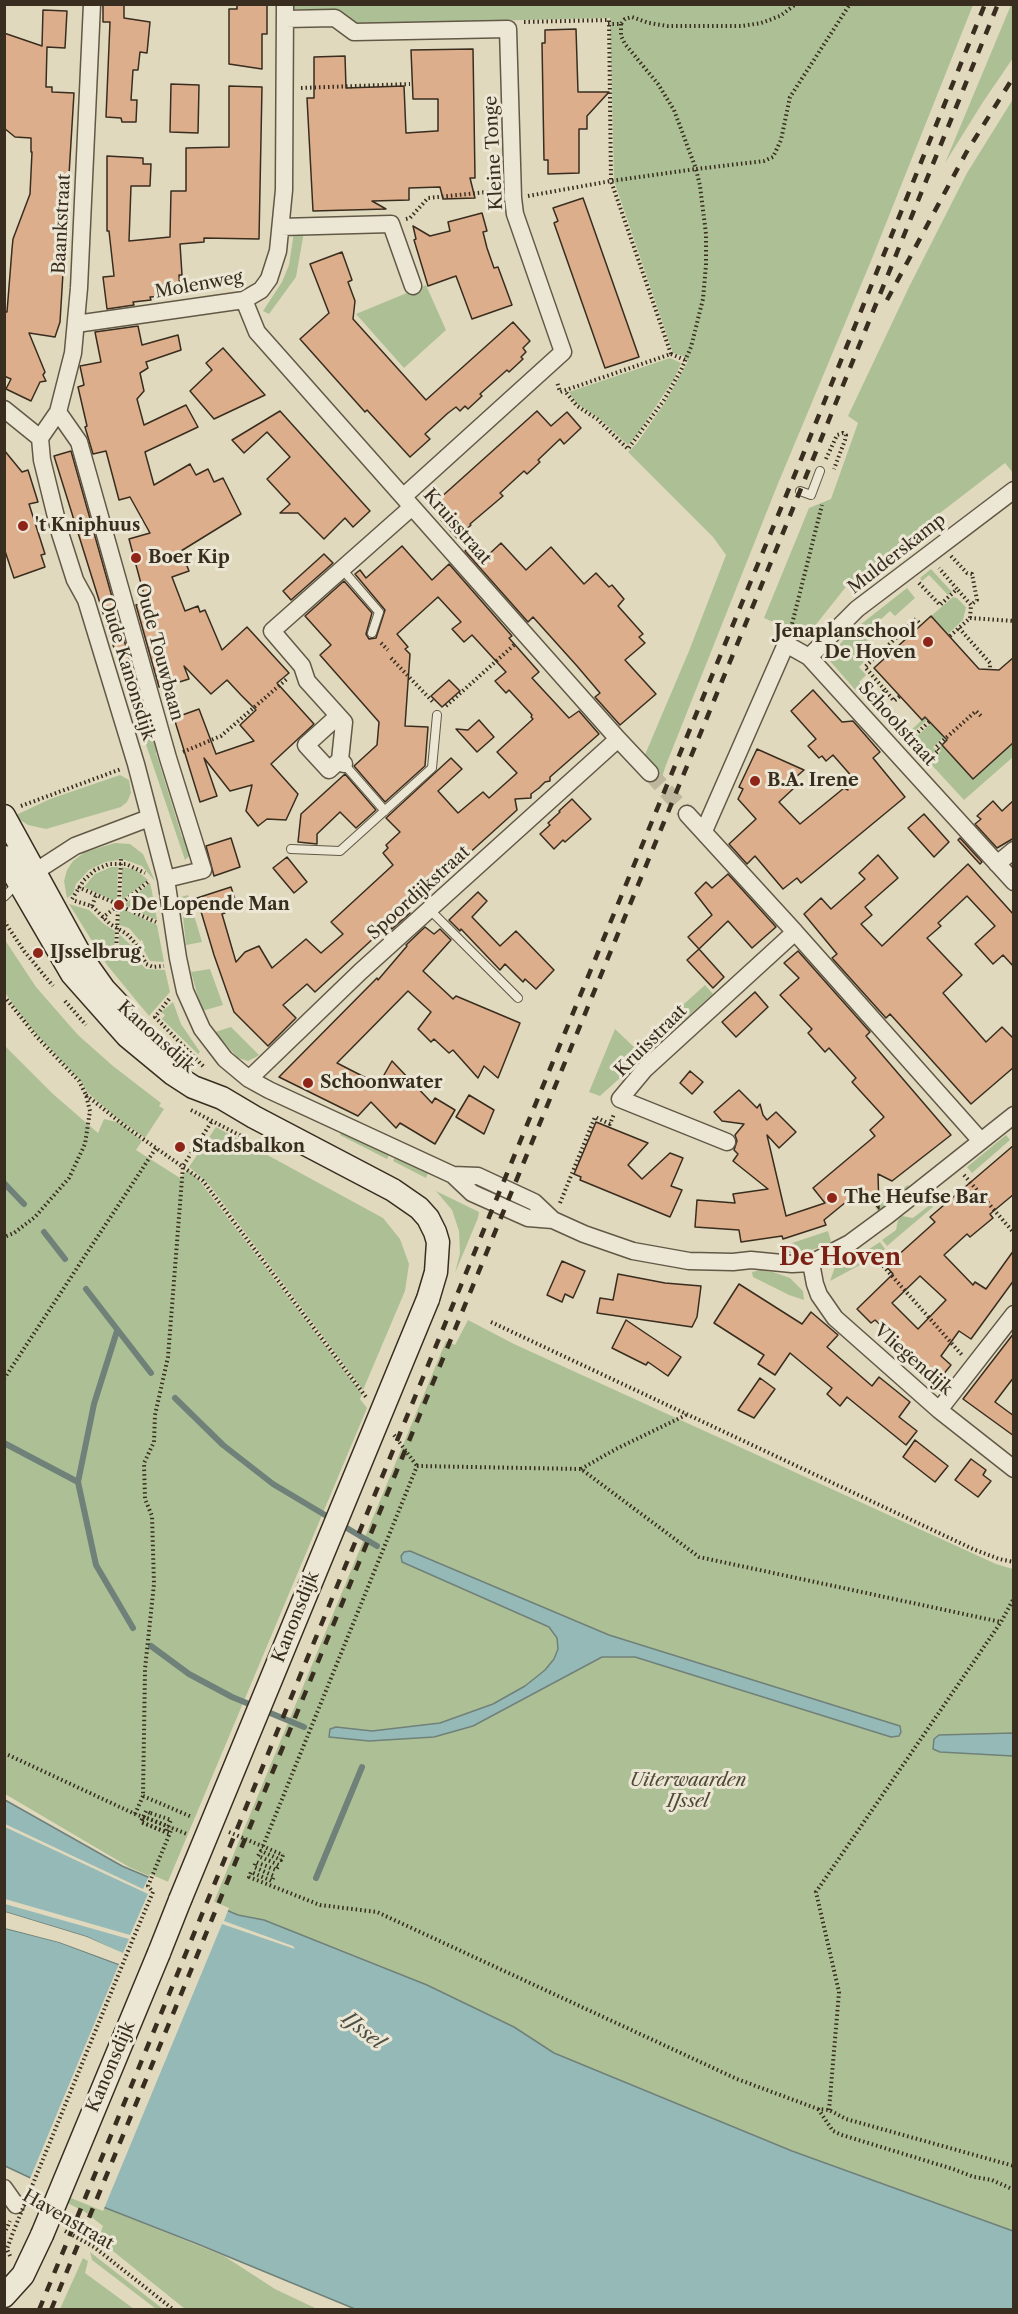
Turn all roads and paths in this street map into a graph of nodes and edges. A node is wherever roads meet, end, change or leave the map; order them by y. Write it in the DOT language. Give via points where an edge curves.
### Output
graph roads {
  1 [pos="92,4"];
  2 [pos="796,4"];
  3 [pos="850,4"];
  4 [pos="285,12"];
  5 [pos="608,24"];
  6 [pos="621,24"];
  7 [pos="508,29"];
  8 [pos="410,84"];
  9 [pos="285,88"];
  10 [pos="696,169"];
  11 [pos="611,181"];
  12 [pos="512,194"];
  13 [pos="391,224"];
  14 [pos="281,227"];
  15 [pos="413,286"];
  16 [pos="244,300"];
  17 [pos="76,324"];
  18 [pos="671,354"];
  19 [pos="686,360"];
  20 [pos="550,364"];
  21 [pos="565,391"];
  22 [pos="4,409"];
  23 [pos="58,412"];
  24 [pos="40,438"];
  25 [pos="820,471"];
  26 [pos="831,477"];
  27 [pos="1014,490"];
  28 [pos="800,491"];
  29 [pos="824,496"];
  30 [pos="408,501"];
  31 [pos="934,549"];
  32 [pos="342,569"];
  33 [pos="914,578"];
  34 [pos="957,589"];
  35 [pos="971,605"];
  36 [pos="796,614"];
  37 [pos="970,618"];
  38 [pos="1014,621"];
  39 [pos="921,625"];
  40 [pos="959,628"];
  41 [pos="372,633"];
  42 [pos="900,634"];
  43 [pos="525,635"];
  44 [pos="950,636"];
  45 [pos="905,640"];
  46 [pos="885,649"];
  47 [pos="890,654"];
  48 [pos="809,657"];
  49 [pos="391,658"];
  50 [pos="302,666"];
  51 [pos="990,670"];
  52 [pos="885,690"];
  53 [pos="900,696"];
  54 [pos="872,702"];
  55 [pos="439,713"];
  56 [pos="338,716"];
  57 [pos="981,716"];
  58 [pos="930,721"];
  59 [pos="618,739"];
  60 [pos="907,742"];
  61 [pos="168,758"];
  62 [pos="342,762"];
  63 [pos="926,762"];
  64 [pos="136,764"];
  65 [pos="650,773"];
  66 [pos="386,811"];
  67 [pos="11,812"];
  68 [pos="687,814"];
  69 [pos="149,818"];
  70 [pos="704,831"];
  71 [pos="291,849"];
  72 [pos="1014,850"];
  73 [pos="4,857"];
  74 [pos="121,861"];
  75 [pos="997,864"];
  76 [pos="166,879"];
  77 [pos="1014,882"];
  78 [pos="19,884"];
  79 [pos="78,887"];
  80 [pos="96,895"];
  81 [pos="118,905"];
  82 [pos="92,906"];
  83 [pos="55,909"];
  84 [pos="429,909"];
  85 [pos="102,918"];
  86 [pos="117,928"];
  87 [pos="173,929"];
  88 [pos="795,932"];
  89 [pos="12,933"];
  90 [pos="116,952"];
  91 [pos="168,966"];
  92 [pos="175,995"];
  93 [pos="4,996"];
  94 [pos="518,998"];
  95 [pos="204,1067"];
  96 [pos="249,1079"];
  97 [pos="86,1095"];
  98 [pos="620,1100"];
  99 [pos="1014,1115"];
  100 [pos="251,1141"];
  101 [pos="981,1141"];
  102 [pos="726,1142"];
  103 [pos="156,1148"];
  104 [pos="954,1163"];
  105 [pos="183,1166"];
  106 [pos="553,1220"];
  107 [pos="1014,1233"];
  108 [pos="4,1237"];
  109 [pos="877,1259"];
  110 [pos="811,1263"];
  111 [pos="1014,1314"];
  112 [pos="491,1322"];
  113 [pos="973,1367"];
  114 [pos="4,1379"];
  115 [pos="370,1403"];
  116 [pos="939,1410"];
  117 [pos="687,1414"];
  118 [pos="391,1430"];
  119 [pos="417,1466"];
  120 [pos="581,1469"];
  121 [pos="1014,1469"];
  122 [pos="1014,1562"];
  123 [pos="1014,1598"];
  124 [pos="1001,1622"];
  125 [pos="4,1753"];
  126 [pos="135,1814"];
  127 [pos="144,1819"];
  128 [pos="170,1827"];
  129 [pos="170,1834"];
  130 [pos="188,1834"];
  131 [pos="281,1860"];
  132 [pos="279,1865"];
  133 [pos="276,1870"];
  134 [pos="273,1878"];
  135 [pos="270,1886"];
  136 [pos="818,2109"];
  137 [pos="829,2110"];
  138 [pos="1014,2166"];
  139 [pos="4,2188"];
  140 [pos="1014,2190"];
  141 [pos="21,2207"];
  142 [pos="48,2230"];
  143 [pos="7,2240"];
  144 [pos="19,2245"];
  145 [pos="11,2260"];
  146 [pos="4,2296"];
  147 [pos="174,2310"];
  1 -- 17 [label="street, Baankstraat"];
  2 -- 6 [label="path" via="780,16 742,26 668,26 632,17"];
  3 -- 10 [label="path" via="790,97 775,154 764,161"];
  4 -- 7 [label="street" via="335,18 354,32"];
  4 -- 9 [label="street, Molenweg"];
  5 -- 6 [label="path"];
  5 -- 7 [label="path" via="609,20 519,22"];
  5 -- 11 [label="path"];
  6 -- 10 [label="path" via="625,44 674,110"];
  7 -- 12 [label="street, Kleine Tonge"];
  8 -- 9 [label="path"];
  9 -- 14 [label="street, Molenweg"];
  10 -- 11 [label="path"];
  10 -- 19 [label="path" via="705,220 706,265 703,298"];
  11 -- 12 [label="path"];
  11 -- 18 [label="path"];
  12 -- 13 [label="path" via="428,198 410,218"];
  12 -- 20 [label="street, Kleine Tonge" via="515,214 563,352"];
  13 -- 14 [label="street"];
  13 -- 15 [label="street"];
  14 -- 16 [label="street, Molenweg" via="269,279 261,290"];
  16 -- 17 [label="street, Molenweg"];
  16 -- 30 [label="street, Kruisstraat" via="257,332"];
  17 -- 23 [label="street, Baankstraat" via="73,354"];
  18 -- 19 [label="path"];
  18 -- 21 [label="path"];
  19 -- 21 [label="path" via="664,400 628,449"];
  20 -- 21 [label="path" via="560,392"];
  20 -- 30 [label="street, Kleine Tonge"];
  22 -- 24 [label="street"];
  23 -- 24 [label="street, Baankstraat"];
  23 -- 61 [label="street, Oude Touwbaan" via="79,442"];
  24 -- 64 [label="street, Oude Kanonsdijk" via="60,533 75,580 87,600"];
  25 -- 26 [label="path" via="837,435 843,433 845,440"];
  25 -- 28 [label="lane" via="811,495"];
  27 -- 31 [label="street, Mulderskamp"];
  29 -- 36 [label="path"];
  30 -- 32 [label="street, Kleine Tonge"];
  30 -- 43 [label="street, Kruisstraat"];
  31 -- 34 [label="path"];
  31 -- 35 [label="path" via="972,574 977,600"];
  31 -- 48 [label="street, Mulderskamp" via="857,609"];
  32 -- 41 [label="lane" via="379,612"];
  32 -- 50 [label="street, Kleine Tonge" via="272,631"];
  33 -- 34 [label="path" via="940,605"];
  34 -- 35 [label="path"];
  35 -- 37 [label="path"];
  37 -- 38 [label="path"];
  37 -- 40 [label="path"];
  39 -- 42 [label="path" via="916,619"];
  40 -- 44 [label="path"];
  40 -- 51 [label="path" via="990,663"];
  42 -- 45 [label="path"];
  42 -- 46 [label="path"];
  43 -- 55 [label="path"];
  43 -- 59 [label="street, Kruisstraat"];
  46 -- 47 [label="path"];
  46 -- 52 [label="path" via="865,667"];
  48 -- 70 [label="street, Schoolstraat" via="786,644"];
  48 -- 75 [label="street, Schoolstraat"];
  49 -- 55 [label="path"];
  50 -- 56 [label="street" via="308,681"];
  50 -- 61 [label="path" via="221,736"];
  52 -- 53 [label="path" via="894,701"];
  52 -- 54 [label="path"];
  55 -- 66 [label="lane" via="432,768"];
  56 -- 62 [label="street" via="344,722"];
  56 -- 62 [label="street" via="306,745 329,770"];
  57 -- 63 [label="path" via="976,711 936,747 939,750"];
  58 -- 60 [label="path"];
  59 -- 65 [label="street, Kruisstraat"];
  59 -- 84 [label="street, Spoordijkstraat"];
  61 -- 76 [label="street, Oude Touwbaan" via="203,870"];
  62 -- 66 [label="lane"];
  64 -- 67 [label="path" via="57,791"];
  64 -- 69 [label="street, Oude Kanonsdijk"];
  66 -- 71 [label="lane" via="340,851"];
  67 -- 78 [label="street, Kanonsdijk"];
  68 -- 70 [label="street"];
  69 -- 76 [label="street, Oude Kanonsdijk"];
  69 -- 78 [label="street" via="75,846"];
  70 -- 88 [label="street"];
  72 -- 75 [label="street"];
  73 -- 78 [label="street, Kanonsdijk"];
  74 -- 79 [label="path" via="95,870"];
  74 -- 81 [label="path"];
  74 -- 81 [label="path" via="152,879"];
  75 -- 77 [label="street, Schoolstraat"];
  76 -- 87 [label="street, Oude Kanonsdijk"];
  78 -- 83 [label="street, Kanonsdijk"];
  79 -- 80 [label="path"];
  79 -- 83 [label="path"];
  80 -- 81 [label="path"];
  80 -- 82 [label="path"];
  81 -- 85 [label="path"];
  81 -- 86 [label="path"];
  81 -- 87 [label="path"];
  82 -- 83 [label="path"];
  82 -- 85 [label="path"];
  83 -- 89 [label="path"];
  83 -- 142 [label="street, Kanonsdijk, bridge" via="72,974 127,1036 193,1087 222,1098 393,1190 428,1218 438,1242 436,1272 428,1299"];
  84 -- 94 [label="lane"];
  84 -- 96 [label="street, Spoordijkstraat"];
  85 -- 86 [label="path"];
  86 -- 90 [label="path"];
  86 -- 91 [label="path" via="132,938 146,964"];
  87 -- 96 [label="street, Oude Kanonsdijk" via="190,1007 220,1053"];
  88 -- 98 [label="street, Kruisstraat" via="645,1070"];
  88 -- 101 [label="street"];
  92 -- 95 [label="path" via="155,1017"];
  93 -- 97 [label="path"];
  96 -- 106 [label="street, Oude Kanonsdijk" via="453,1175 472,1193 528,1218"];
  97 -- 103 [label="path"];
  97 -- 108 [label="path" via="90,1111 85,1144 69,1178 35,1217"];
  98 -- 102 [label="street, Kruisstraat"];
  98 -- 106 [label="path" via="610,1124 595,1117"];
  99 -- 101 [label="street"];
  100 -- 105 [label="path" via="212,1121"];
  101 -- 104 [label="street"];
  103 -- 105 [label="path"];
  103 -- 114 [label="path"];
  104 -- 107 [label="path"];
  104 -- 110 [label="street" via="860,1235"];
  105 -- 115 [label="path" via="211,1190"];
  105 -- 126 [label="path" via="168,1357 155,1415 154,1442 144,1463 145,1499 152,1516 154,1584 145,1669 143,1796"];
  106 -- 110 [label="street, Oude Kanonsdijk" via="615,1246 669,1258"];
  109 -- 113 [label="path"];
  110 -- 116 [label="street, Vliegendijk" via="815,1284 828,1309"];
  111 -- 113 [label="street"];
  112 -- 117 [label="path"];
  113 -- 116 [label="street"];
  116 -- 121 [label="street, Vliegendijk"];
  117 -- 120 [label="path"];
  117 -- 122 [label="path" via="973,1549"];
  118 -- 119 [label="path"];
  119 -- 120 [label="path"];
  119 -- 131 [label="path" via="263,1846 283,1855"];
  120 -- 124 [label="path" via="699,1557"];
  123 -- 124 [label="path"];
  124 -- 137 [label="path" via="816,1892 839,1992"];
  125 -- 126 [label="path"];
  126 -- 127 [label="path"];
  127 -- 128 [label="path, bridge"];
  127 -- 128 [label="path, bridge" via="146,1811 171,1820"];
  127 -- 129 [label="path, bridge"];
  128 -- 129 [label="path, Kanonsdijk, bridge"];
  128 -- 130 [label="path"];
  129 -- 143 [label="path, Kanonsdijk, bridge" via="148,1886 153,1892"];
  131 -- 132 [label="path"];
  131 -- 132 [label="path" via="261,1851 258,1856"];
  132 -- 133 [label="path"];
  133 -- 134 [label="path"];
  133 -- 134 [label="path" via="256,1862 254,1867"];
  134 -- 135 [label="path"];
  134 -- 135 [label="path" via="251,1872 249,1877"];
  135 -- 136 [label="path" via="320,1905 377,1912 737,2079"];
  136 -- 137 [label="path"];
  136 -- 140 [label="path" via="833,2131 842,2135"];
  137 -- 138 [label="path" via="846,2119"];
  139 -- 141 [label="street"];
  142 -- 146 [label="street, Kanonsdijk" via="23,2275"];
  142 -- 147 [label="path, Havenstraat" via="94,2247"];
  143 -- 144 [label="path"];
  143 -- 145 [label="path"];
}
